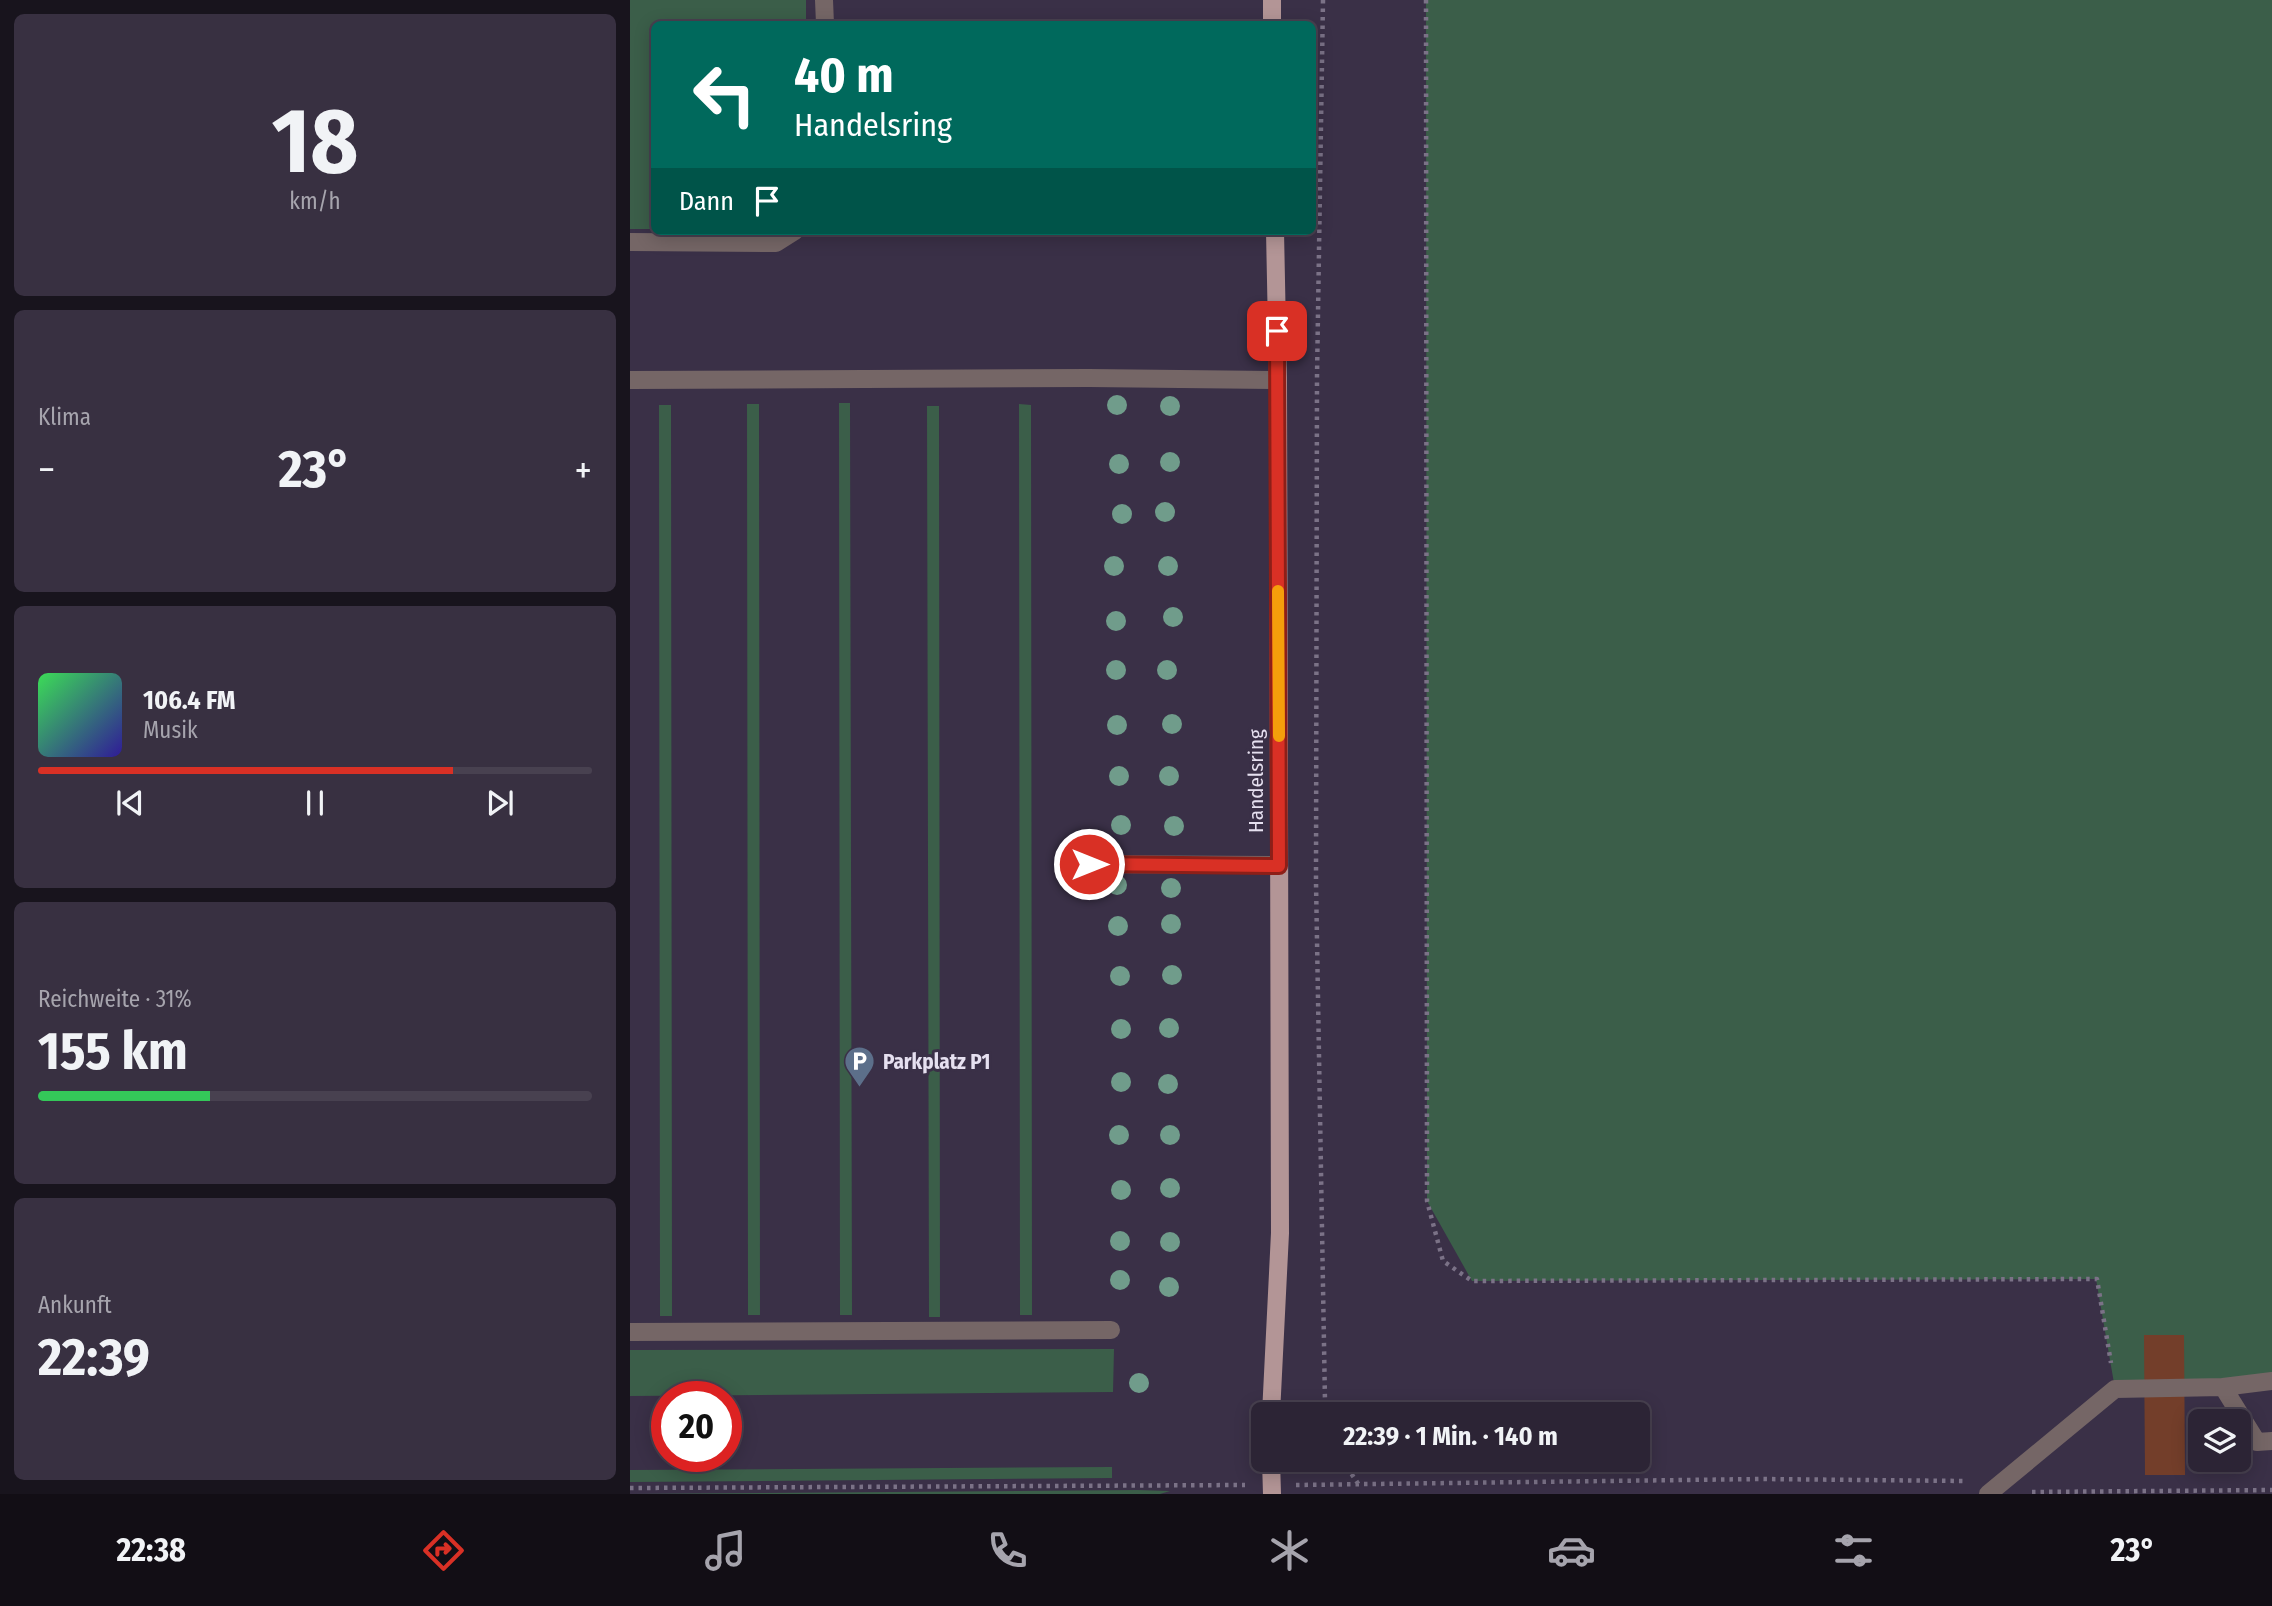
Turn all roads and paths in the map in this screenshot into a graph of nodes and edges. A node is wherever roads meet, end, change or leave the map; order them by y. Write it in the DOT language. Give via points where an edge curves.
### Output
graph roads {
  1 [pos="824,0"];
  2 [pos="1272,0"];
  3 [pos="1323,0"];
  4 [pos="1426,0"];
  5 [pos="825,21"];
  6 [pos="1272,21"];
  7 [pos="789,235"];
  8 [pos="1275,235"];
  9 [pos="630,242"];
  10 [pos="630,380"];
  11 [pos="1278,380"];
  12 [pos="1073,864"];
  13 [pos="1279,866"];
  14 [pos="1111,1330"];
  15 [pos="630,1332"];
  16 [pos="2272,1381"];
  17 [pos="2223,1387"];
  18 [pos="2115,1389"];
  19 [pos="1271,1402"];
  20 [pos="1325,1402"];
  21 [pos="2272,1441"];
  22 [pos="1350,1472"];
  23 [pos="1967,1481"];
  24 [pos="1359,1485"];
  25 [pos="1385,1485"];
  26 [pos="630,1488"];
  27 [pos="1272,1489"];
  28 [pos="2272,1490"];
  29 [pos="2025,1492"];
  30 [pos="1385,1494"];
  31 [pos="1989,1494"];
  1 -- 5 [label="lane"];
  2 -- 6 [label="main road"];
  3 -- 20 [label="path" via="1316,882"];
  4 -- 18 [label="path" via="1427,1201 1443,1261 1472,1281 2097,1279"];
  7 -- 9 [label="lane" via="776,243"];
  8 -- 11 [label="main road, Handelsring"];
  10 -- 11 [label="lane"];
  11 -- 13 [label="main road, Handelsring"];
  12 -- 13 [label="lane"];
  13 -- 19 [label="main road, Handelsring" via="1280,1233"];
  14 -- 15 [label="lane"];
  16 -- 17 [label="lane"];
  17 -- 18 [label="lane"];
  17 -- 21 [label="lane" via="2257,1441"];
  18 -- 31 [label="lane"];
  22 -- 24 [label="path"];
  23 -- 25 [label="path"];
  24 -- 25 [label="path"];
  24 -- 27 [label="path"];
  25 -- 30 [label="path"];
  26 -- 27 [label="path"];
  28 -- 29 [label="path"];
}
